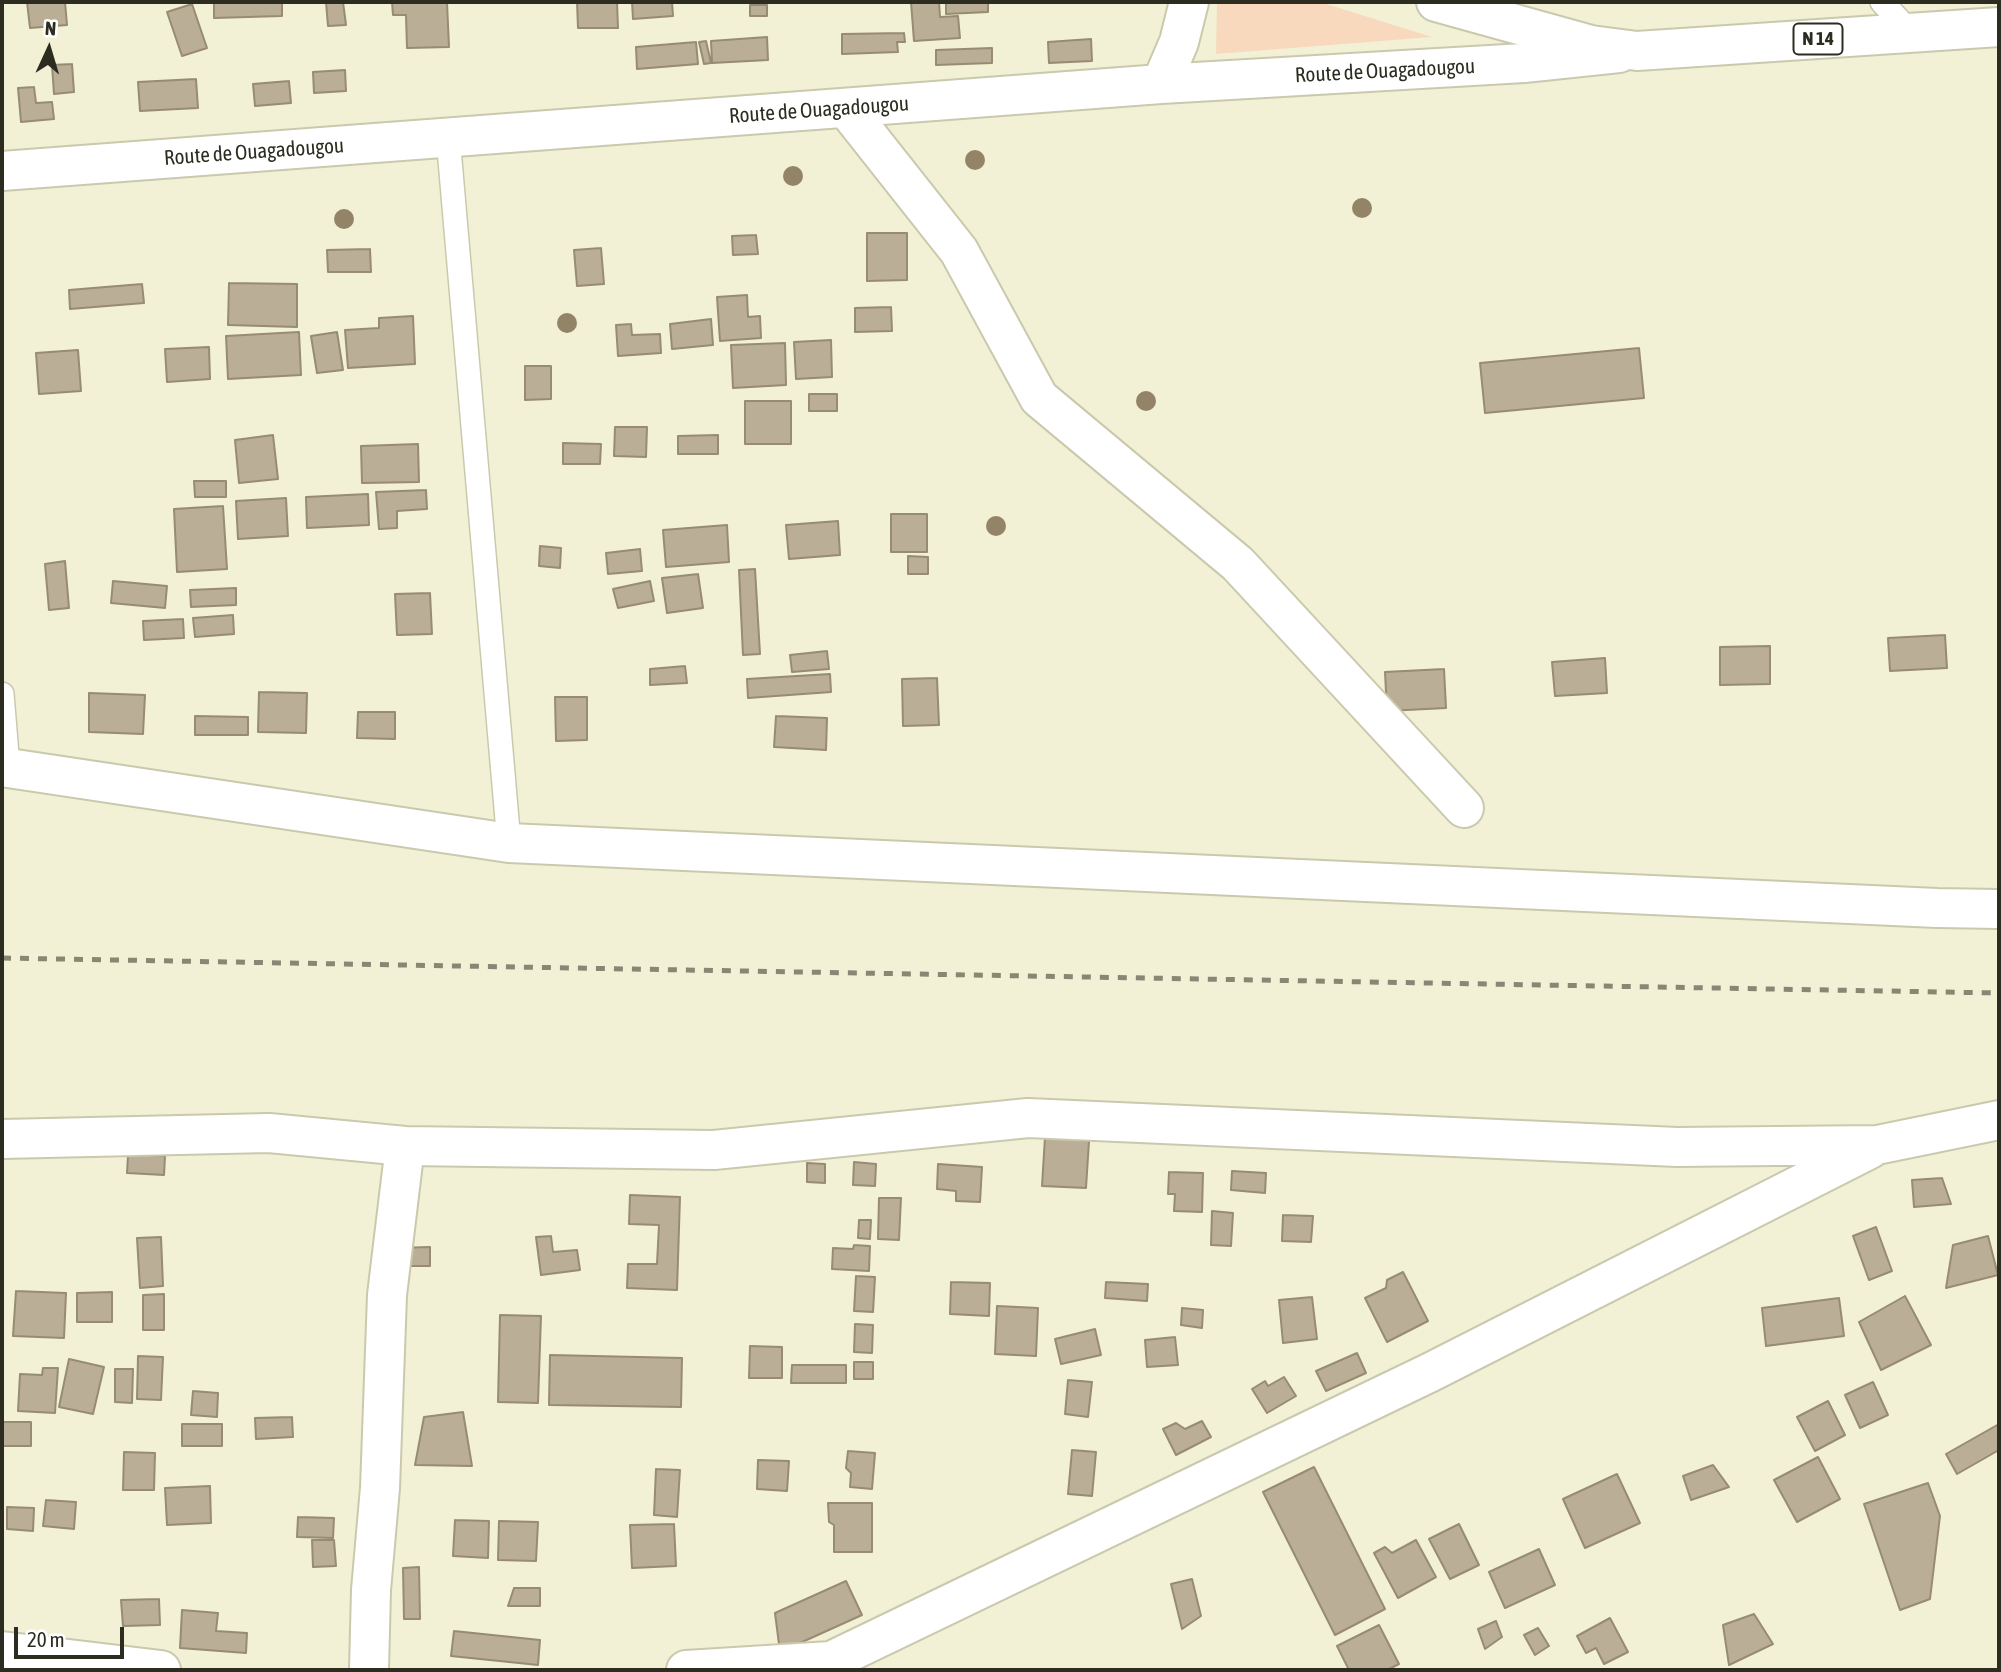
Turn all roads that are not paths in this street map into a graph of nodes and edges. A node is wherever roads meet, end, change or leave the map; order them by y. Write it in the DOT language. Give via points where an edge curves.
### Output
graph roads {
  1 [pos="1189,2"];
  2 [pos="1436,2"];
  3 [pos="1882,2"];
  4 [pos="1999,27"];
  5 [pos="1911,33"];
  6 [pos="1637,51"];
  7 [pos="1161,84"];
  8 [pos="846,108"];
  9 [pos="448,137"];
  10 [pos="2,171"];
  11 [pos="2,694"];
  12 [pos="5,767"];
  13 [pos="1464,808"];
  14 [pos="509,843"];
  15 [pos="1999,909"];
  16 [pos="1999,1120"];
  17 [pos="2,1139"];
  18 [pos="1877,1145"];
  19 [pos="405,1146"];
  20 [pos="2,1651"];
  21 [pos="161,1670"];
  22 [pos="369,1670"];
  23 [pos="686,1670"];
  1 -- 7 [label="street"];
  2 -- 6 [label="street, N 14" via="1591,45"];
  3 -- 5 [label="lane"];
  4 -- 5 [label="street, N 14"];
  5 -- 6 [label="street, N 14"];
  6 -- 7 [label="street, Route de Ouagadougou" via="1524,63"];
  7 -- 8 [label="street, Route de Ouagadougou"];
  8 -- 9 [label="street, Route de Ouagadougou"];
  8 -- 13 [label="street" via="959,251 1039,398 1238,564"];
  9 -- 10 [label="street, Route de Ouagadougou"];
  9 -- 14 [label="lane"];
  11 -- 12 [label="lane"];
  12 -- 14 [label="street"];
  14 -- 15 [label="street"];
  16 -- 18 [label="street"];
  17 -- 19 [label="street" via="269,1133"];
  18 -- 19 [label="street" via="1676,1147 1028,1118 714,1150"];
  18 -- 23 [label="street" via="1432,1372 831,1661"];
  19 -- 22 [label="street" via="387,1295"];
  20 -- 21 [label="street"];
}
